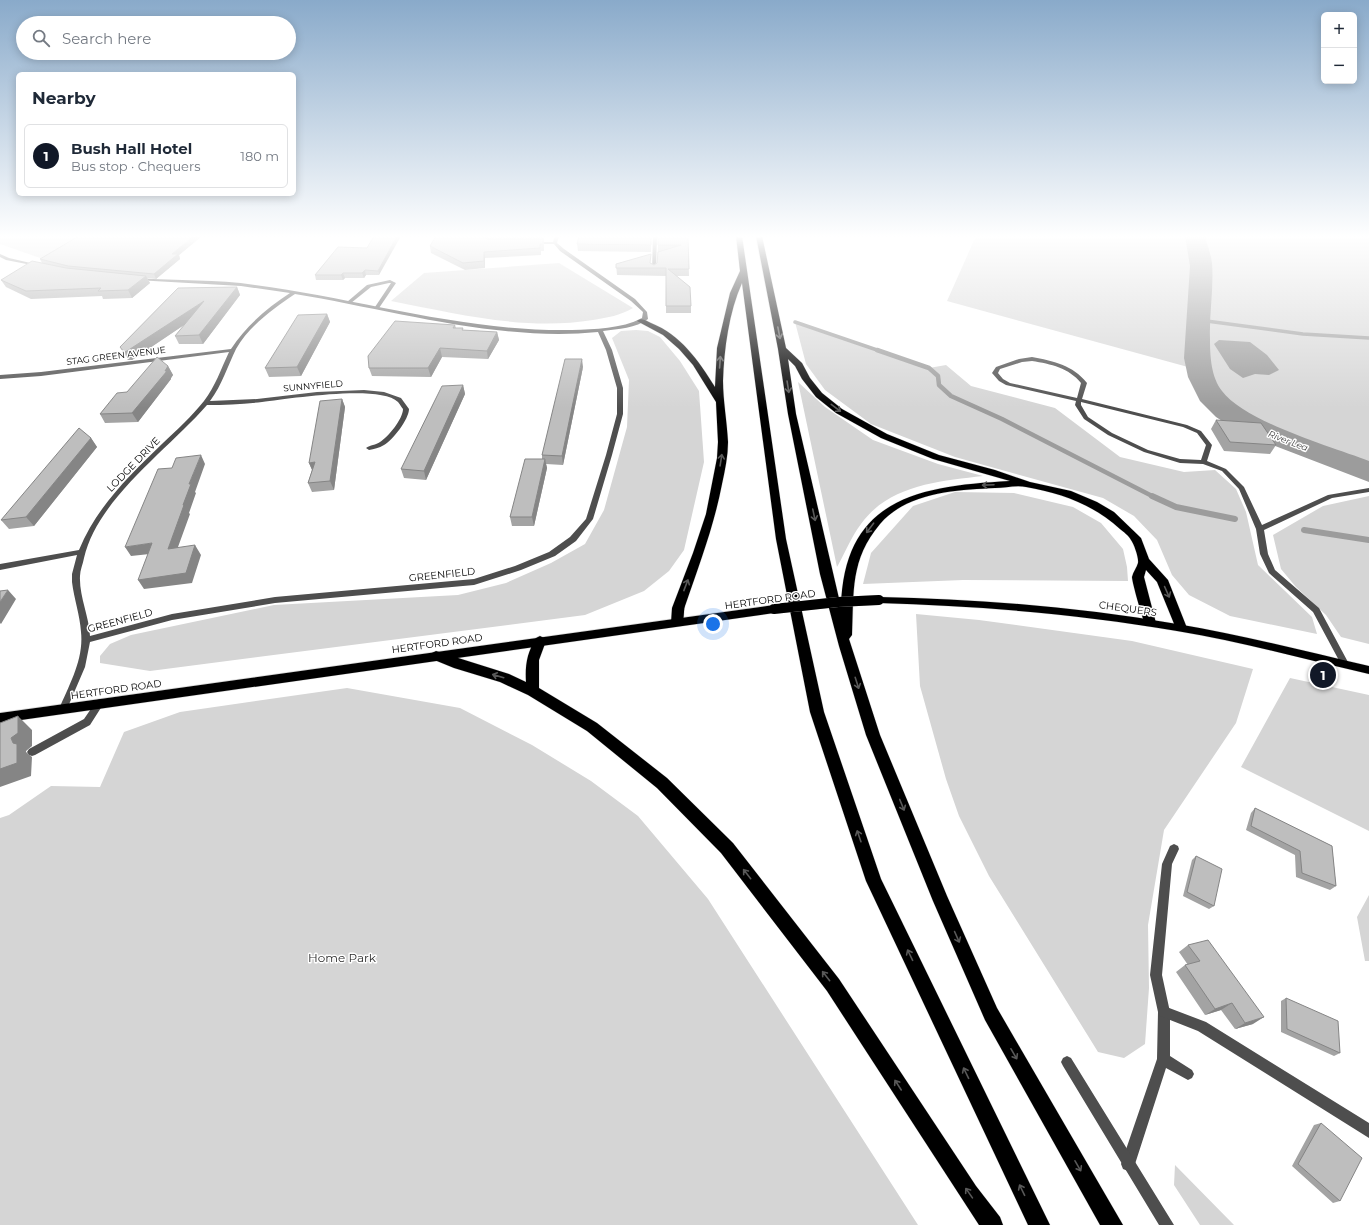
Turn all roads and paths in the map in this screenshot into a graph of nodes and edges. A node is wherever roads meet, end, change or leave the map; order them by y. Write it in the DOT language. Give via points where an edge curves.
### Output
graph roads {
  1 [pos="292,293"];
  2 [pos="300,293"];
  3 [pos="361,293"];
  4 [pos="387,293"];
  5 [pos="621,293"];
  6 [pos="734,293"];
  7 [pos="747,293"];
  8 [pos="771,293"];
  9 [pos="349,302"];
  10 [pos="377,307"];
  11 [pos="641,321"];
  12 [pos="600,330"];
  13 [pos="782,349"];
  14 [pos="234,350"];
  15 [pos="0,377"];
  16 [pos="1079,400"];
  17 [pos="720,401"];
  18 [pos="206,403"];
  19 [pos="369,448"];
  20 [pos="1204,462"];
  21 [pos="1027,484"];
  22 [pos="1369,490"];
  23 [pos="1260,529"];
  24 [pos="82,552"];
  25 [pos="1144,561"];
  26 [pos="0,567"];
  27 [pos="878,600"];
  28 [pos="677,622"];
  29 [pos="1150,623"];
  30 [pos="1181,628"];
  31 [pos="86,640"];
  32 [pos="540,641"];
  33 [pos="845,646"];
  34 [pos="436,656"];
  35 [pos="1345,664"];
  36 [pos="1369,670"];
  37 [pos="533,691"];
  38 [pos="100,703"];
  39 [pos="64,709"];
  40 [pos="0,718"];
  41 [pos="32,752"];
  42 [pos="1174,850"];
  43 [pos="1164,1012"];
  44 [pos="1163,1059"];
  45 [pos="1066,1062"];
  46 [pos="1188,1074"];
  47 [pos="1369,1131"];
  48 [pos="1128,1164"];
  49 [pos="992,1225"];
  50 [pos="1039,1225"];
  51 [pos="1112,1225"];
  52 [pos="1166,1225"];
  1 -- 14 [label="street, LODGE DRIVE" via="246,333"];
  2 -- 9 [label="street"];
  3 -- 9 [label="street"];
  4 -- 10 [label="street"];
  5 -- 11 [label="street" via="640,307 646,315"];
  17 -- 6 [label="highway, one-way" via="721,348"];
  50 -- 7 [label="highway, one-way" via="874,881 817,712 781,539"];
  8 -- 13 [label="highway, one-way"];
  9 -- 10 [label="street"];
  10 -- 12 [label="street" via="514,330"];
  11 -- 12 [label="street"];
  11 -- 17 [label="highway" via="665,332 676,341 694,361"];
  12 -- 31 [label="street, GREENFIELD" via="620,388 620,414 589,519 562,548 538,561 474,582 368,590 246,604 172,617"];
  13 -- 21 [label="highway, one-way" via="799,366 819,395 867,427 936,457"];
  13 -- 33 [label="highway, one-way" via="792,414 826,574"];
  14 -- 15 [label="street, STAG GREEN AVENUE"];
  14 -- 18 [label="street, LODGE DRIVE"];
  16 -- 16 [label="street" via="1008,384 1000,380 995,373 998,368 1022,360 1032,359 1056,364 1078,374 1084,383"];
  16 -- 20 [label="street" via="1078,405 1086,418 1110,434 1146,451 1180,461"];
  16 -- 20 [label="street" via="1185,426 1199,432 1209,445"];
  28 -- 17 [label="highway, one-way" via="678,608 711,514 721,465 723,442"];
  18 -- 19 [label="street, SUNNYFIELD" via="265,400 330,391 377,393 388,395 403,403 406,415 387,442"];
  18 -- 24 [label="street, LODGE DRIVE" via="119,491 98,518"];
  20 -- 23 [label="street" via="1224,470 1242,488"];
  21 -- 25 [label="highway" via="1067,493 1110,514 1136,538"];
  21 -- 33 [label="highway, one-way" via="969,486 926,493 892,508 877,519 856,551 849,573"];
  22 -- 23 [label="street" via="1330,496"];
  23 -- 35 [label="street" via="1264,554 1272,571 1316,610"];
  24 -- 26 [label="street"];
  24 -- 31 [label="street, LODGE DRIVE" via="76,575"];
  25 -- 29 [label="highway" via="1138,577"];
  25 -- 30 [label="highway, one-way" via="1162,580"];
  27 -- 28 [label="main road, HERTFORD ROAD, bridge" via="774,609"];
  27 -- 29 [label="main road, CHEQUERS" via="986,604"];
  28 -- 32 [label="main road, HERTFORD ROAD"];
  29 -- 30 [label="main road, CHEQUERS"];
  30 -- 35 [label="main road, CHEQUERS"];
  31 -- 39 [label="street, LODGE DRIVE" via="80,668"];
  32 -- 34 [label="main road, HERTFORD ROAD"];
  32 -- 37 [label="highway" via="532,661"];
  33 -- 51 [label="highway, one-way" via="873,735 941,901 991,1014"];
  37 -- 34 [label="highway, one-way" via="504,678"];
  34 -- 38 [label="main road, HERTFORD ROAD"];
  35 -- 36 [label="main road, CHEQUERS"];
  49 -- 37 [label="highway, one-way" via="833,985 727,848 662,783 592,727"];
  38 -- 39 [label="main road, HERTFORD ROAD"];
  38 -- 41 [label="street" via="87,722"];
  39 -- 40 [label="main road, HERTFORD ROAD"];
  42 -- 43 [label="street" via="1167,864 1156,975"];
  43 -- 44 [label="street"];
  43 -- 47 [label="street" via="1202,1026"];
  44 -- 46 [label="street"];
  44 -- 48 [label="street"];
  45 -- 48 [label="street"];
  48 -- 52 [label="street"];
}
